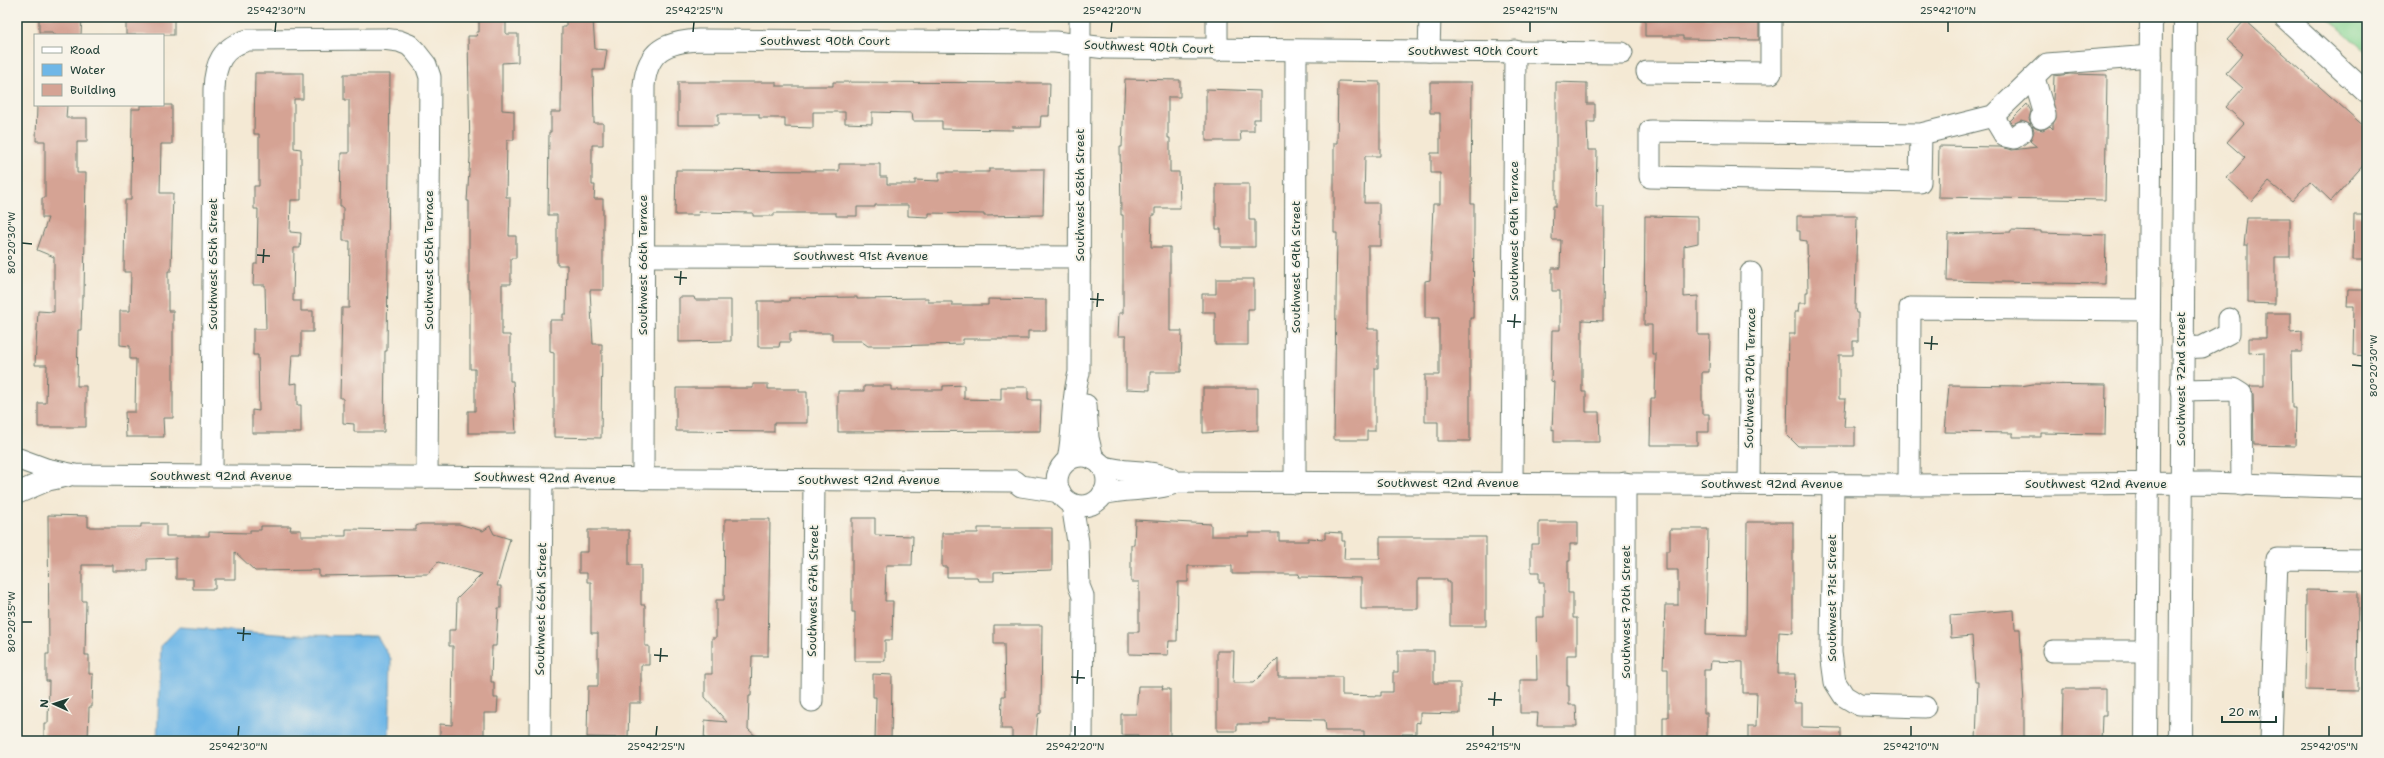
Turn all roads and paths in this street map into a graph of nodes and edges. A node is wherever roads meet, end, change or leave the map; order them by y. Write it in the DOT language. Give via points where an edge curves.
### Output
graph roads {
  1 [pos="1080,17"];
  2 [pos="1217,17"];
  3 [pos="1430,17"];
  4 [pos="1770,17"];
  5 [pos="2151,17"];
  6 [pos="2185,17"];
  7 [pos="2284,17"];
  8 [pos="1080,44"];
  9 [pos="412,48"];
  10 [pos="1217,50"];
  11 [pos="1430,50"];
  12 [pos="1296,51"];
  13 [pos="1515,51"];
  14 [pos="1622,53"];
  15 [pos="655,54"];
  16 [pos="2150,56"];
  17 [pos="2185,56"];
  18 [pos="1647,72"];
  19 [pos="2034,78"];
  20 [pos="2367,94"];
  21 [pos="1993,116"];
  22 [pos="2041,118"];
  23 [pos="2022,132"];
  24 [pos="1921,134"];
  25 [pos="643,256"];
  26 [pos="1080,257"];
  27 [pos="1751,272"];
  28 [pos="2149,310"];
  29 [pos="2230,319"];
  30 [pos="2182,348"];
  31 [pos="1079,373"];
  32 [pos="2181,390"];
  33 [pos="18,458"];
  34 [pos="1097,463"];
  35 [pos="1064,465"];
  36 [pos="75,475"];
  37 [pos="212,476"];
  38 [pos="427,477"];
  39 [pos="542,478"];
  40 [pos="643,479"];
  41 [pos="814,480"];
  42 [pos="1015,481"];
  43 [pos="1177,482"];
  44 [pos="1295,483"];
  45 [pos="1512,483"];
  46 [pos="1625,483"];
  47 [pos="1749,484"];
  48 [pos="1833,484"];
  49 [pos="2148,484"];
  50 [pos="2181,484"];
  51 [pos="1909,485"];
  52 [pos="2242,485"];
  53 [pos="2367,488"];
  54 [pos="18,494"];
  55 [pos="1066,498"];
  56 [pos="1098,498"];
  57 [pos="2367,560"];
  58 [pos="1083,596"];
  59 [pos="2053,651"];
  60 [pos="2146,651"];
  61 [pos="812,701"];
  62 [pos="1925,707"];
  63 [pos="540,741"];
  64 [pos="1082,741"];
  65 [pos="1625,741"];
  66 [pos="2146,741"];
  67 [pos="2180,741"];
  68 [pos="2271,741"];
  1 -- 8 [label="street, Southwest 68th Street"];
  2 -- 10 [label="street"];
  3 -- 11 [label="street"];
  4 -- 18 [label="street" via="1771,73"];
  5 -- 16 [label="main road"];
  6 -- 17 [label="main road, Southwest 72nd Street"];
  7 -- 20 [label="street"];
  8 -- 10 [label="street, Southwest 90th Court" via="1106,48"];
  8 -- 15 [label="street, Southwest 90th Court" via="699,40 676,42"];
  8 -- 26 [label="street, Southwest 68th Street"];
  9 -- 37 [label="street, Southwest 65th Street" via="404,42 383,39 257,40 240,42 222,54 216,68 214,89"];
  9 -- 38 [label="street, Southwest 65th Terrace" via="426,65 431,89"];
  10 -- 12 [label="street, Southwest 90th Court"];
  11 -- 12 [label="street, Southwest 90th Court"];
  11 -- 13 [label="street, Southwest 90th Court"];
  12 -- 44 [label="street, Southwest 69th Street"];
  13 -- 14 [label="street, Southwest 90th Court"];
  13 -- 45 [label="street, Southwest 69th Terrace"];
  15 -- 25 [label="street, Southwest 66th Terrace" via="646,71 644,86"];
  16 -- 17 [label="main road"];
  16 -- 19 [label="street" via="2047,64"];
  16 -- 28 [label="main road"];
  17 -- 30 [label="main road, Southwest 72nd Street"];
  19 -- 21 [label="street"];
  19 -- 22 [label="street" via="2045,115"];
  21 -- 23 [label="street" via="2004,136 2014,138"];
  21 -- 24 [label="street"];
  24 -- 24 [label="street" via="1920,182 1650,177 1650,131"];
  25 -- 26 [label="street, Southwest 91st Avenue"];
  25 -- 40 [label="street, Southwest 66th Terrace"];
  26 -- 31 [label="street, Southwest 68th Street"];
  27 -- 47 [label="street, Southwest 70th Terrace"];
  28 -- 49 [label="main road"];
  28 -- 51 [label="street" via="1910,308"];
  29 -- 30 [label="street" via="2229,333 2202,347"];
  30 -- 32 [label="main road, Southwest 72nd Street"];
  31 -- 34 [label="street, Southwest 68th Street" via="1085,388 1088,438"];
  31 -- 35 [label="street, Southwest 68th Street" via="1075,389 1073,429"];
  32 -- 50 [label="main road, Southwest 72nd Street"];
  32 -- 52 [label="street" via="2233,389 2241,394"];
  33 -- 36 [label="street, Southwest 92nd Avenue" via="40,468"];
  33 -- 54 [label="street" via="25,476"];
  34 -- 35 [label="street" via="1082,456"];
  34 -- 43 [label="street, Southwest 92nd Avenue" via="1121,472 1163,475"];
  34 -- 56 [label="street" via="1106,480"];
  35 -- 42 [label="street, Southwest 92nd Avenue"];
  35 -- 55 [label="street" via="1058,485"];
  36 -- 37 [label="street, Southwest 92nd Avenue"];
  36 -- 54 [label="street, Southwest 92nd Avenue" via="48,480"];
  37 -- 38 [label="street, Southwest 92nd Avenue"];
  38 -- 39 [label="street, Southwest 92nd Avenue"];
  39 -- 40 [label="street, Southwest 92nd Avenue"];
  39 -- 63 [label="street, Southwest 66th Street"];
  40 -- 41 [label="street, Southwest 92nd Avenue"];
  41 -- 42 [label="street, Southwest 92nd Avenue"];
  41 -- 61 [label="street, Southwest 67th Street"];
  42 -- 55 [label="street, Southwest 92nd Avenue" via="1021,486"];
  43 -- 44 [label="street, Southwest 92nd Avenue"];
  43 -- 56 [label="street, Southwest 92nd Avenue" via="1164,488 1127,489"];
  44 -- 45 [label="street, Southwest 92nd Avenue"];
  45 -- 46 [label="street, Southwest 92nd Avenue"];
  46 -- 47 [label="street, Southwest 92nd Avenue"];
  46 -- 65 [label="street, Southwest 70th Street"];
  47 -- 48 [label="street, Southwest 92nd Avenue"];
  48 -- 51 [label="street, Southwest 92nd Avenue"];
  48 -- 62 [label="street, Southwest 71st Street" via="1831,653 1835,682 1844,696 1859,705"];
  49 -- 50 [label="street, Southwest 92nd Avenue"];
  49 -- 51 [label="street, Southwest 92nd Avenue"];
  49 -- 60 [label="main road"];
  50 -- 52 [label="street, Southwest 92nd Avenue"];
  50 -- 67 [label="main road, Southwest 72nd Street"];
  52 -- 53 [label="street, Southwest 92nd Avenue"];
  55 -- 56 [label="street" via="1087,505"];
  55 -- 58 [label="street" via="1078,542 1079,586"];
  56 -- 58 [label="street" via="1088,586"];
  57 -- 68 [label="street" via="2277,559"];
  58 -- 64 [label="street"];
  59 -- 60 [label="street"];
  60 -- 66 [label="main road"];
}
